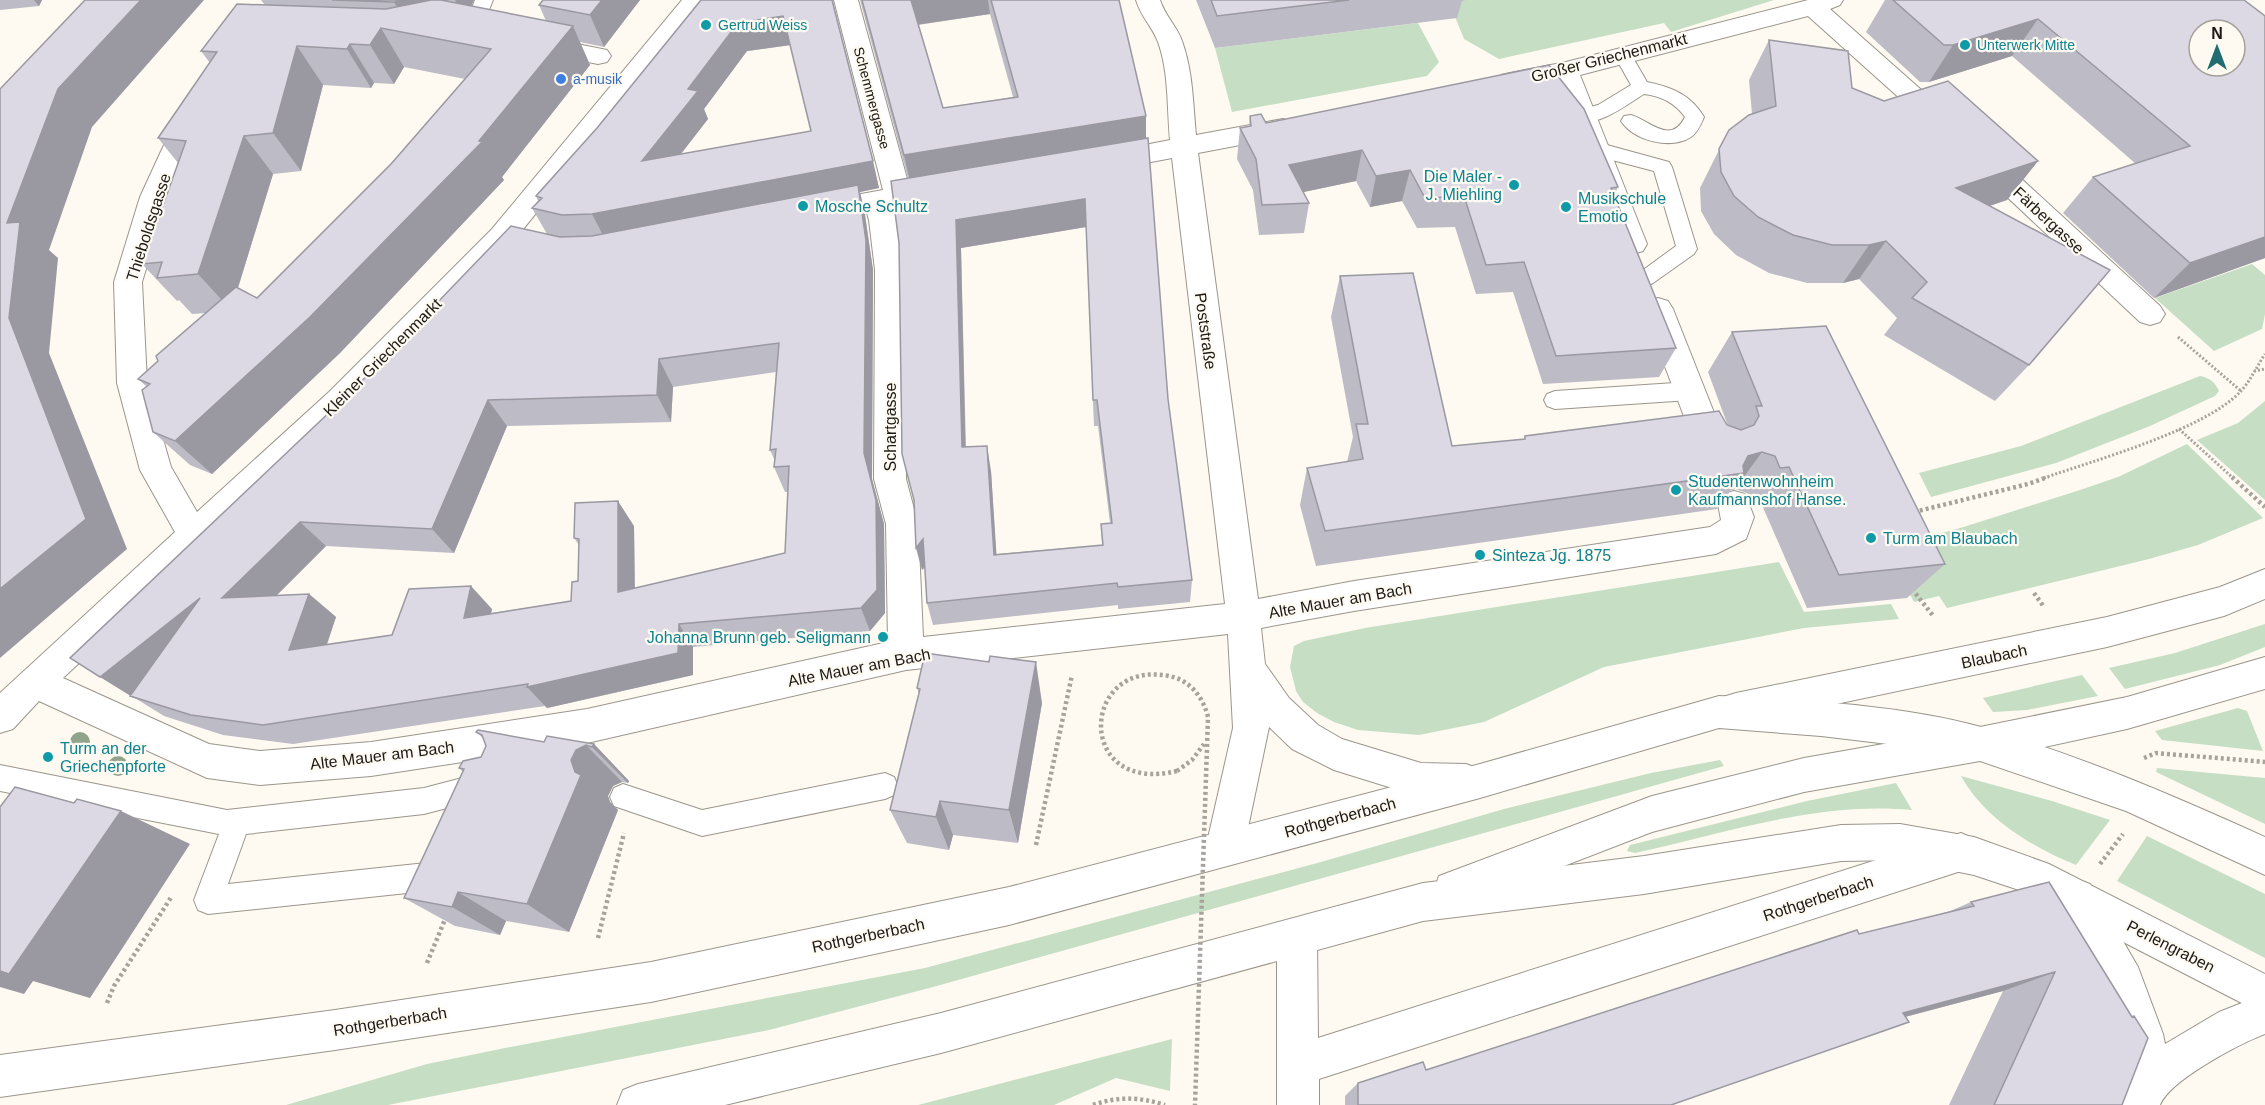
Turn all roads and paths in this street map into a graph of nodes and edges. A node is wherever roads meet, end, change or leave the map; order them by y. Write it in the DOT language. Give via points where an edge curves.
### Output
graph roads {
  1 [pos="484,0"];
  2 [pos="695,0"];
  3 [pos="846,0"];
  4 [pos="1148,0"];
  5 [pos="1822,4"];
  6 [pos="483,34"];
  7 [pos="1623,55"];
  8 [pos="598,56"];
  9 [pos="1566,70"];
  10 [pos="1485,87"];
  11 [pos="1641,87"];
  12 [pos="199,93"];
  13 [pos="1584,116"];
  14 [pos="1631,121"];
  15 [pos="1311,123"];
  16 [pos="1184,149"];
  17 [pos="1596,149"];
  18 [pos="1081,166"];
  19 [pos="967,185"];
  20 [pos="888,198"];
  21 [pos="797,216"];
  22 [pos="1646,278"];
  23 [pos="2150,314"];
  24 [pos="2265,354"];
  25 [pos="2265,369"];
  26 [pos="2253,371"];
  27 [pos="1690,391"];
  28 [pos="2241,391"];
  29 [pos="1555,400"];
  30 [pos="2179,429"];
  31 [pos="1714,453"];
  32 [pos="2265,507"];
  33 [pos="1908,513"];
  34 [pos="1734,517"];
  35 [pos="193,534"];
  36 [pos="1907,583"];
  37 [pos="2265,584"];
  38 [pos="2034,593"];
  39 [pos="2047,610"];
  40 [pos="1242,617"];
  41 [pos="1934,617"];
  42 [pos="906,654"];
  43 [pos="1248,669"];
  44 [pos="2265,673"];
  45 [pos="34,682"];
  46 [pos="1211,706"];
  47 [pos="1065,709"];
  48 [pos="1719,712"];
  49 [pos="0,717"];
  50 [pos="1980,744"];
  51 [pos="2156,753"];
  52 [pos="2265,762"];
  53 [pos="0,778"];
  54 [pos="508,781"];
  55 [pos="1480,781"];
  56 [pos="479,786"];
  57 [pos="885,786"];
  58 [pos="62,789"];
  59 [pos="627,798"];
  60 [pos="41,817"];
  61 [pos="466,820"];
  62 [pos="237,822"];
  63 [pos="2128,828"];
  64 [pos="1036,845"];
  65 [pos="1225,847"];
  66 [pos="1961,852"];
  67 [pos="454,853"];
  68 [pos="2265,856"];
  69 [pos="2100,865"];
  70 [pos="176,889"];
  71 [pos="2076,898"];
  72 [pos="1424,902"];
  73 [pos="598,939"];
  74 [pos="1297,939"];
  75 [pos="2265,995"];
  76 [pos="107,1003"];
  77 [pos="2265,1014"];
  78 [pos="1298,1065"];
  79 [pos="0,1076"];
  80 [pos="2144,1093"];
  81 [pos="638,1105"];
  82 [pos="1093,1105"];
  83 [pos="1165,1105"];
  84 [pos="1195,1105"];
  85 [pos="1298,1105"];
  1 -- 6 [label="lane"];
  2 -- 35 [label="street, Kleiner Griechenmarkt" via="513,239"];
  3 -- 20 [label="street, Schemmergasse"];
  4 -- 16 [label="street, Poststraße" via="1152,14 1169,38 1175,58"];
  5 -- 7 [label="street, Großer Griechenmarkt"];
  5 -- 23 [label="street, Färbergasse"];
  6 -- 8 [label="street"];
  7 -- 9 [label="street, Großer Griechenmarkt"];
  7 -- 11 [label="lane"];
  9 -- 10 [label="street, Großer Griechenmarkt"];
  9 -- 13 [label="street"];
  11 -- 13 [label="lane" via="1605,109"];
  11 -- 14 [label="lane" via="1674,96 1690,108 1695,117 1692,128 1681,136 1666,137 1649,134"];
  12 -- 35 [label="street, Thieboldsgasse" via="154,197 128,282 132,383 156,470"];
  13 -- 17 [label="street"];
  15 -- 16 [label="street"];
  16 -- 18 [label="street"];
  16 -- 40 [label="street, Poststraße"];
  17 -- 22 [label="street"];
  17 -- 22 [label="lane" via="1662,167 1687,249"];
  19 -- 20 [label="street"];
  20 -- 21 [label="street"];
  20 -- 42 [label="street, Schartgasse" via="883,220 889,270 890,479 902,524"];
  22 -- 27 [label="street"];
  23 -- 28 [label="path"];
  24 -- 26 [label="path"];
  25 -- 26 [label="path"];
  26 -- 28 [label="path"];
  27 -- 29 [label="lane"];
  27 -- 31 [label="street"];
  28 -- 30 [label="path" via="2225,405"];
  30 -- 32 [label="path"];
  30 -- 33 [label="path" via="2028,484"];
  34 -- 40 [label="street, Alte Mauer am Bach" via="1716,540"];
  35 -- 45 [label="street, Kleiner Griechenmarkt"];
  36 -- 41 [label="path"];
  37 -- 48 [label="street, Blaubach" via="2224,601 2107,632"];
  38 -- 39 [label="path"];
  40 -- 42 [label="street, Alte Mauer am Bach"];
  40 -- 43 [label="street, Poststraße"];
  42 -- 45 [label="street, Alte Mauer am Bach" via="587,726 371,759 260,768 207,761"];
  43 -- 55 [label="street, Poststraße" via="1276,710 1305,737 1334,753 1421,780"];
  43 -- 65 [label="street, Poststraße" via="1251,728"];
  44 -- 50 [label="street" via="2127,713"];
  45 -- 49 [label="street, Kleiner Griechenmarkt"];
  46 -- 84 [label="path, bridge" via="1203,745 1177,771 1161,775 1134,773 1107,753 1099,727 1100,715 1114,689 1127,680 1154,672 1185,681 1202,700 1208,717"];
  47 -- 64 [label="path"];
  48 -- 50 [label="street" via="1832,720"];
  48 -- 55 [label="street, Rothgerberbach"];
  50 -- 68 [label="street" via="2133,796"];
  50 -- 72 [label="street" via="1804,775 1652,814"];
  51 -- 52 [label="path"];
  53 -- 58 [label="lane"];
  54 -- 56 [label="lane"];
  55 -- 65 [label="street, Rothgerberbach"];
  56 -- 61 [label="lane"];
  56 -- 62 [label="lane" via="424,801"];
  57 -- 59 [label="lane" via="702,823"];
  58 -- 60 [label="lane"];
  58 -- 62 [label="lane"];
  59 -- 73 [label="path"];
  62 -- 67 [label="lane" via="208,900 445,875"];
  63 -- 69 [label="path"];
  65 -- 79 [label="street, Rothgerberbach" via="1009,906 651,982"];
  66 -- 71 [label="street" via="2036,877"];
  66 -- 72 [label="street" via="1900,842 1841,843 1644,875"];
  66 -- 78 [label="street, Rothgerberbach"];
  70 -- 76 [label="path"];
  71 -- 75 [label="street, Perlengraben"];
  71 -- 80 [label="street" via="2124,981 2143,1034"];
  72 -- 74 [label="street"];
  74 -- 78 [label="street"];
  74 -- 81 [label="street" via="941,1033"];
  77 -- 80 [label="street" via="2216,1035"];
  78 -- 85 [label="street"];
  82 -- 83 [label="path" via="1130,1096"];
}
